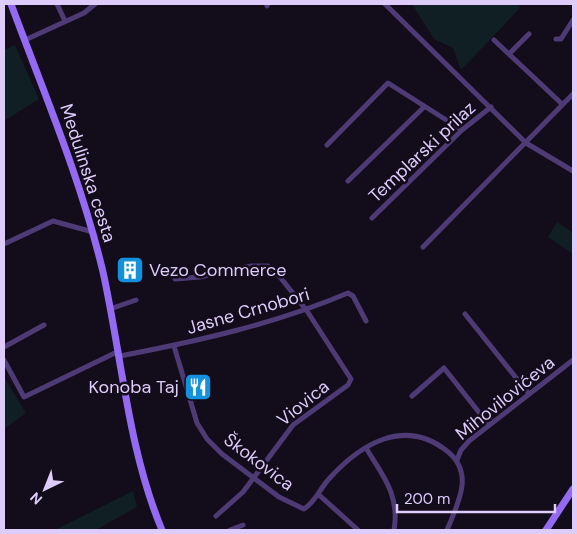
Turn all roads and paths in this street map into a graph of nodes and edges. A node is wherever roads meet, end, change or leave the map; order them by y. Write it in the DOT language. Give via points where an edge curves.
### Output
graph roads {
  1 [pos="11,4"];
  2 [pos="57,4"];
  3 [pos="94,4"];
  4 [pos="384,4"];
  5 [pos="573,20"];
  6 [pos="65,21"];
  7 [pos="529,34"];
  8 [pos="556,39"];
  9 [pos="25,40"];
  10 [pos="494,40"];
  11 [pos="509,54"];
  12 [pos="573,94"];
  13 [pos="562,104"];
  14 [pos="424,107"];
  15 [pos="491,107"];
  16 [pos="462,130"];
  17 [pos="526,143"];
  18 [pos="327,145"];
  19 [pos="573,171"];
  20 [pos="348,181"];
  21 [pos="372,218"];
  22 [pos="93,232"];
  23 [pos="4,244"];
  24 [pos="423,247"];
  25 [pos="175,279"];
  26 [pos="136,300"];
  27 [pos="110,309"];
  28 [pos="307,310"];
  29 [pos="465,314"];
  30 [pos="366,321"];
  31 [pos="44,324"];
  32 [pos="4,346"];
  33 [pos="174,346"];
  34 [pos="120,354"];
  35 [pos="573,360"];
  36 [pos="4,363"];
  37 [pos="529,394"];
  38 [pos="412,396"];
  39 [pos="490,425"];
  40 [pos="366,448"];
  41 [pos="457,460"];
  42 [pos="252,478"];
  43 [pos="573,489"];
  44 [pos="318,494"];
  45 [pos="216,516"];
  46 [pos="243,526"];
  47 [pos="162,530"];
  48 [pos="230,530"];
  49 [pos="358,530"];
  50 [pos="394,530"];
  51 [pos="447,530"];
  52 [pos="546,530"];
  1 -- 9 [label="main road, Medulinska cesta"];
  2 -- 6 [label="street"];
  3 -- 6 [label="street"];
  4 -- 15 [label="street"];
  5 -- 8 [label="street" via="560,39"];
  6 -- 9 [label="street"];
  7 -- 11 [label="street"];
  9 -- 22 [label="main road, Medulinska cesta" via="76,174"];
  10 -- 11 [label="street"];
  11 -- 13 [label="street"];
  12 -- 13 [label="street"];
  13 -- 17 [label="street"];
  14 -- 16 [label="street"];
  14 -- 18 [label="street" via="388,83"];
  14 -- 20 [label="street"];
  15 -- 16 [label="street, Templarski prilaz"];
  15 -- 17 [label="street"];
  16 -- 21 [label="street, Templarski prilaz"];
  17 -- 19 [label="street"];
  17 -- 24 [label="street"];
  22 -- 23 [label="street" via="53,221"];
  22 -- 27 [label="main road, Medulinska cesta"];
  25 -- 28 [label="street" via="268,266"];
  26 -- 27 [label="street"];
  27 -- 34 [label="main road, Medulinska cesta"];
  28 -- 30 [label="street, Jasne Crnobori" via="348,293 353,296"];
  28 -- 33 [label="street, Jasne Crnobori"];
  28 -- 42 [label="street, Viovica" via="351,381 293,425"];
  29 -- 37 [label="street"];
  31 -- 32 [label="street"];
  33 -- 34 [label="street, Jasne Crnobori"];
  33 -- 42 [label="street, Škokovica" via="197,423 222,454"];
  34 -- 36 [label="street, Jasne Crnobori" via="24,397"];
  34 -- 47 [label="main road, Medulinska cesta" via="140,470"];
  35 -- 37 [label="street, Mihovilovićeva"];
  37 -- 39 [label="street, Mihovilovićeva"];
  38 -- 39 [label="street" via="444,368"];
  39 -- 41 [label="street, Mihovilovićeva" via="461,450"];
  40 -- 41 [label="street" via="396,436 412,434 435,442"];
  40 -- 44 [label="street" via="339,468"];
  40 -- 50 [label="street" via="394,496 397,516"];
  41 -- 51 [label="street" via="464,480 459,503"];
  42 -- 44 [label="street, Škokovica" via="304,509"];
  42 -- 45 [label="street, Viovica" via="243,492"];
  43 -- 52 [label="main road"];
  44 -- 49 [label="street"];
  46 -- 48 [label="street"];
}
